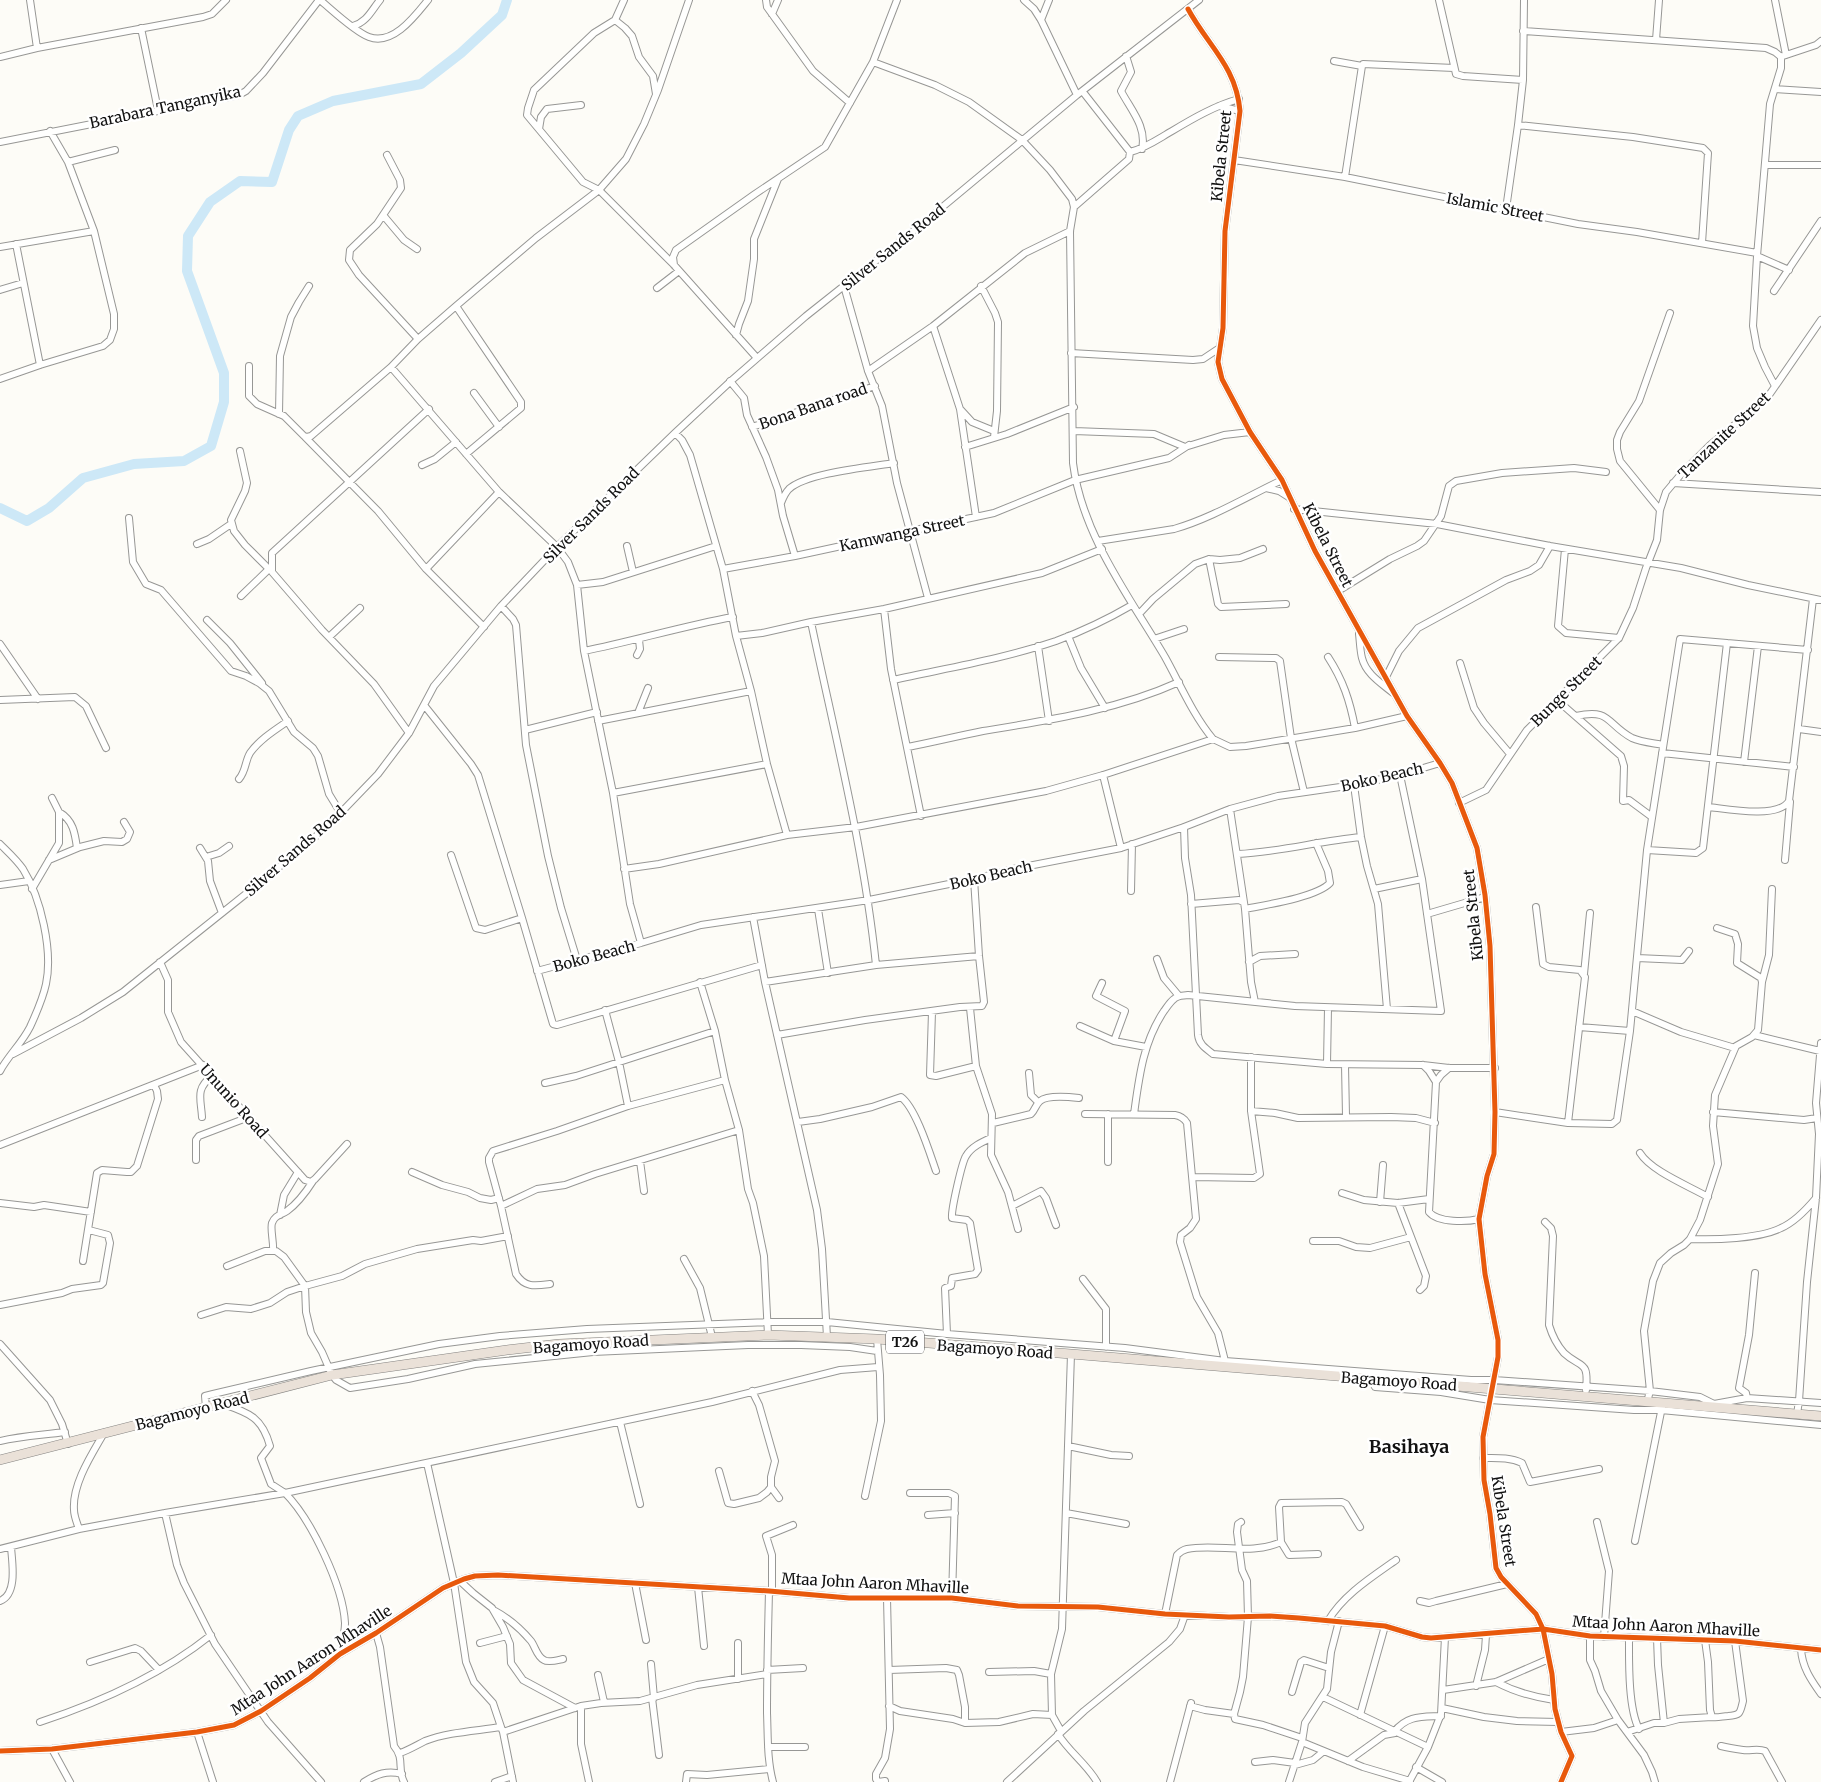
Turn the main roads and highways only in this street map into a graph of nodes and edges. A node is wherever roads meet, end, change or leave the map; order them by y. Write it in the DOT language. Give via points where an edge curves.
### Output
graph roads {
  1 [pos="1821,1416"];
  2 [pos="0,1460"];
  1 -- 2 [label="highway, Bagamoyo Road / T26" via="1713,1406 1662,1407 1647,1402 1586,1398 1493,1384 1372,1380 1071,1354 768,1335 591,1342 330,1371 222,1404"];
}
